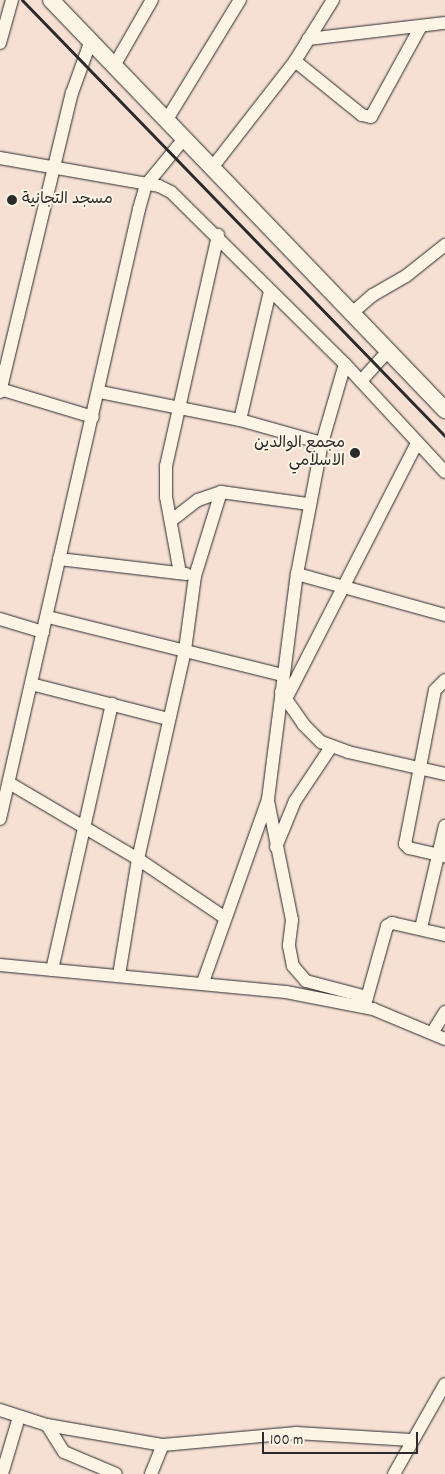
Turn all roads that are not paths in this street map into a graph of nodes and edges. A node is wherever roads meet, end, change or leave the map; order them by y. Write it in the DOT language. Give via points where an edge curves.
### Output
graph roads {
  1 [pos="12,0"];
  2 [pos="152,0"];
  3 [pos="240,0"];
  4 [pos="333,0"];
  5 [pos="56,2"];
  6 [pos="445,23"];
  7 [pos="420,28"];
  8 [pos="308,39"];
  9 [pos="0,43"];
  10 [pos="90,43"];
  11 [pos="295,61"];
  12 [pos="114,66"];
  13 [pos="166,121"];
  14 [pos="183,140"];
  15 [pos="0,158"];
  16 [pos="53,169"];
  17 [pos="211,169"];
  18 [pos="146,184"];
  19 [pos="218,235"];
  20 [pos="445,245"];
  21 [pos="270,291"];
  22 [pos="352,314"];
  23 [pos="388,351"];
  24 [pos="345,364"];
  25 [pos="361,381"];
  26 [pos="0,390"];
  27 [pos="100,392"];
  28 [pos="177,408"];
  29 [pos="445,410"];
  30 [pos="93,418"];
  31 [pos="240,420"];
  32 [pos="322,443"];
  33 [pos="417,443"];
  34 [pos="445,472"];
  35 [pos="221,492"];
  36 [pos="309,504"];
  37 [pos="172,520"];
  38 [pos="59,559"];
  39 [pos="180,573"];
  40 [pos="297,574"];
  41 [pos="195,576"];
  42 [pos="344,587"];
  43 [pos="445,615"];
  44 [pos="48,617"];
  45 [pos="0,619"];
  46 [pos="43,632"];
  47 [pos="185,650"];
  48 [pos="282,676"];
  49 [pos="445,680"];
  50 [pos="31,684"];
  51 [pos="283,694"];
  52 [pos="112,704"];
  53 [pos="168,719"];
  54 [pos="331,747"];
  55 [pos="420,768"];
  56 [pos="445,774"];
  57 [pos="9,783"];
  58 [pos="268,799"];
  59 [pos="0,819"];
  60 [pos="445,826"];
  61 [pos="83,827"];
  62 [pos="276,848"];
  63 [pos="442,855"];
  64 [pos="138,859"];
  65 [pos="224,917"];
  66 [pos="420,928"];
  67 [pos="445,935"];
  68 [pos="0,965"];
  69 [pos="52,970"];
  70 [pos="119,975"];
  71 [pos="202,982"];
  72 [pos="365,1002"];
  73 [pos="445,1012"];
  74 [pos="432,1033"];
  75 [pos="445,1039"];
  76 [pos="445,1384"];
  77 [pos="0,1410"];
  78 [pos="19,1417"];
  79 [pos="47,1425"];
  80 [pos="411,1440"];
  81 [pos="163,1445"];
  82 [pos="2,1474"];
  83 [pos="116,1474"];
  84 [pos="151,1474"];
  85 [pos="394,1474"];
  1 -- 9 [label="street"];
  2 -- 12 [label="street"];
  3 -- 13 [label="street"];
  4 -- 8 [label="street"];
  5 -- 10 [label="street"];
  6 -- 7 [label="street"];
  7 -- 8 [label="street"];
  7 -- 11 [label="street" via="371,116 362,115"];
  8 -- 11 [label="street"];
  10 -- 12 [label="street"];
  10 -- 16 [label="street" via="72,93"];
  11 -- 17 [label="street"];
  12 -- 13 [label="street"];
  13 -- 14 [label="street"];
  14 -- 17 [label="street"];
  14 -- 18 [label="street"];
  15 -- 16 [label="street"];
  16 -- 18 [label="street"];
  16 -- 26 [label="street"];
  17 -- 22 [label="street"];
  18 -- 19 [label="street" via="171,192"];
  18 -- 27 [label="street"];
  19 -- 21 [label="street"];
  19 -- 28 [label="street"];
  20 -- 22 [label="street" via="406,276 372,295"];
  21 -- 24 [label="street"];
  21 -- 31 [label="street"];
  22 -- 23 [label="street"];
  23 -- 25 [label="street"];
  23 -- 29 [label="street"];
  24 -- 25 [label="street"];
  24 -- 32 [label="street"];
  25 -- 33 [label="street"];
  26 -- 30 [label="street"];
  27 -- 28 [label="street"];
  27 -- 30 [label="street"];
  28 -- 31 [label="street"];
  28 -- 37 [label="street" via="166,466 166,497"];
  30 -- 38 [label="street"];
  31 -- 32 [label="street"];
  32 -- 36 [label="street"];
  33 -- 34 [label="street"];
  33 -- 42 [label="street"];
  35 -- 36 [label="street"];
  35 -- 37 [label="street" via="198,500"];
  35 -- 41 [label="street"];
  36 -- 40 [label="street"];
  37 -- 39 [label="street"];
  38 -- 39 [label="street"];
  38 -- 44 [label="street"];
  39 -- 41 [label="street"];
  40 -- 42 [label="street"];
  40 -- 48 [label="street"];
  41 -- 47 [label="street"];
  42 -- 43 [label="street"];
  42 -- 51 [label="street"];
  44 -- 46 [label="street"];
  44 -- 47 [label="street"];
  45 -- 46 [label="street"];
  46 -- 50 [label="street"];
  47 -- 48 [label="street"];
  47 -- 53 [label="street"];
  48 -- 51 [label="street"];
  49 -- 55 [label="street" via="435,690"];
  50 -- 52 [label="street"];
  50 -- 57 [label="street"];
  51 -- 54 [label="street" via="312,734"];
  51 -- 58 [label="street"];
  52 -- 53 [label="street"];
  52 -- 61 [label="street"];
  53 -- 64 [label="street"];
  54 -- 55 [label="street"];
  54 -- 62 [label="street" via="295,801"];
  55 -- 56 [label="street"];
  55 -- 63 [label="street" via="405,844 409,848"];
  57 -- 59 [label="street"];
  57 -- 61 [label="street"];
  58 -- 62 [label="street"];
  58 -- 65 [label="street"];
  60 -- 63 [label="street"];
  61 -- 64 [label="street"];
  61 -- 69 [label="street"];
  62 -- 72 [label="street" via="292,920 289,946 293,966 306,981"];
  63 -- 66 [label="street"];
  64 -- 65 [label="street"];
  64 -- 70 [label="street"];
  65 -- 71 [label="street"];
  66 -- 67 [label="street"];
  66 -- 72 [label="street" via="392,923 387,926"];
  68 -- 69 [label="street"];
  69 -- 70 [label="street"];
  70 -- 71 [label="street"];
  71 -- 72 [label="street"];
  72 -- 74 [label="street"];
  73 -- 74 [label="street"];
  74 -- 75 [label="street"];
  76 -- 80 [label="street"];
  77 -- 78 [label="street"];
  78 -- 79 [label="street"];
  78 -- 82 [label="street"];
  79 -- 81 [label="street"];
  79 -- 83 [label="street" via="64,1452"];
  80 -- 81 [label="street" via="296,1433"];
  80 -- 85 [label="street"];
  81 -- 84 [label="street"];
}
